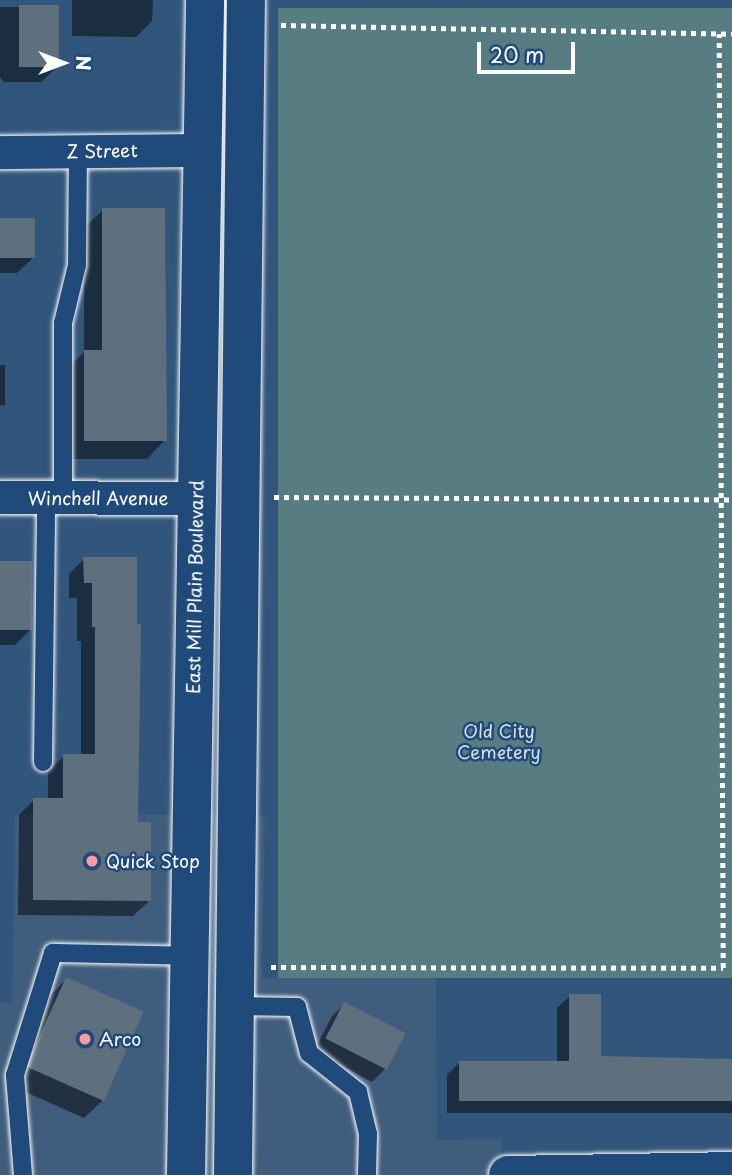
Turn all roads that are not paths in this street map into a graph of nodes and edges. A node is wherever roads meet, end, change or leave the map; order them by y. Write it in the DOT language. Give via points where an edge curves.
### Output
graph roads {
  1 [pos="205,0"];
  2 [pos="246,13"];
  3 [pos="203,150"];
  4 [pos="0,152"];
  5 [pos="78,152"];
  6 [pos="0,497"];
  7 [pos="55,498"];
  8 [pos="196,498"];
  9 [pos="43,761"];
  10 [pos="191,956"];
  11 [pos="234,1006"];
  12 [pos="732,1171"];
  13 [pos="596,1173"];
  14 [pos="23,1175"];
  15 [pos="186,1175"];
  16 [pos="233,1175"];
  17 [pos="367,1175"];
  18 [pos="508,1175"];
  1 -- 3 [label="main road, East Mill Plain Boulevard"];
  2 -- 11 [label="main road"];
  3 -- 5 [label="street, Z Street"];
  3 -- 8 [label="main road, East Mill Plain Boulevard"];
  4 -- 5 [label="street, Z Street"];
  5 -- 7 [label="lane" via="77,265 64,323"];
  6 -- 7 [label="street, Winchell Avenue"];
  7 -- 8 [label="street, Winchell Avenue"];
  7 -- 9 [label="lane"];
  8 -- 10 [label="main road, East Mill Plain Boulevard"];
  10 -- 14 [label="lane" via="53,953 15,1075"];
  10 -- 15 [label="main road, East Mill Plain Boulevard"];
  11 -- 16 [label="main road"];
  11 -- 17 [label="lane" via="297,1007 309,1053 358,1092 368,1134"];
  12 -- 13 [label="main road"];
  13 -- 18 [label="main road"];
}
